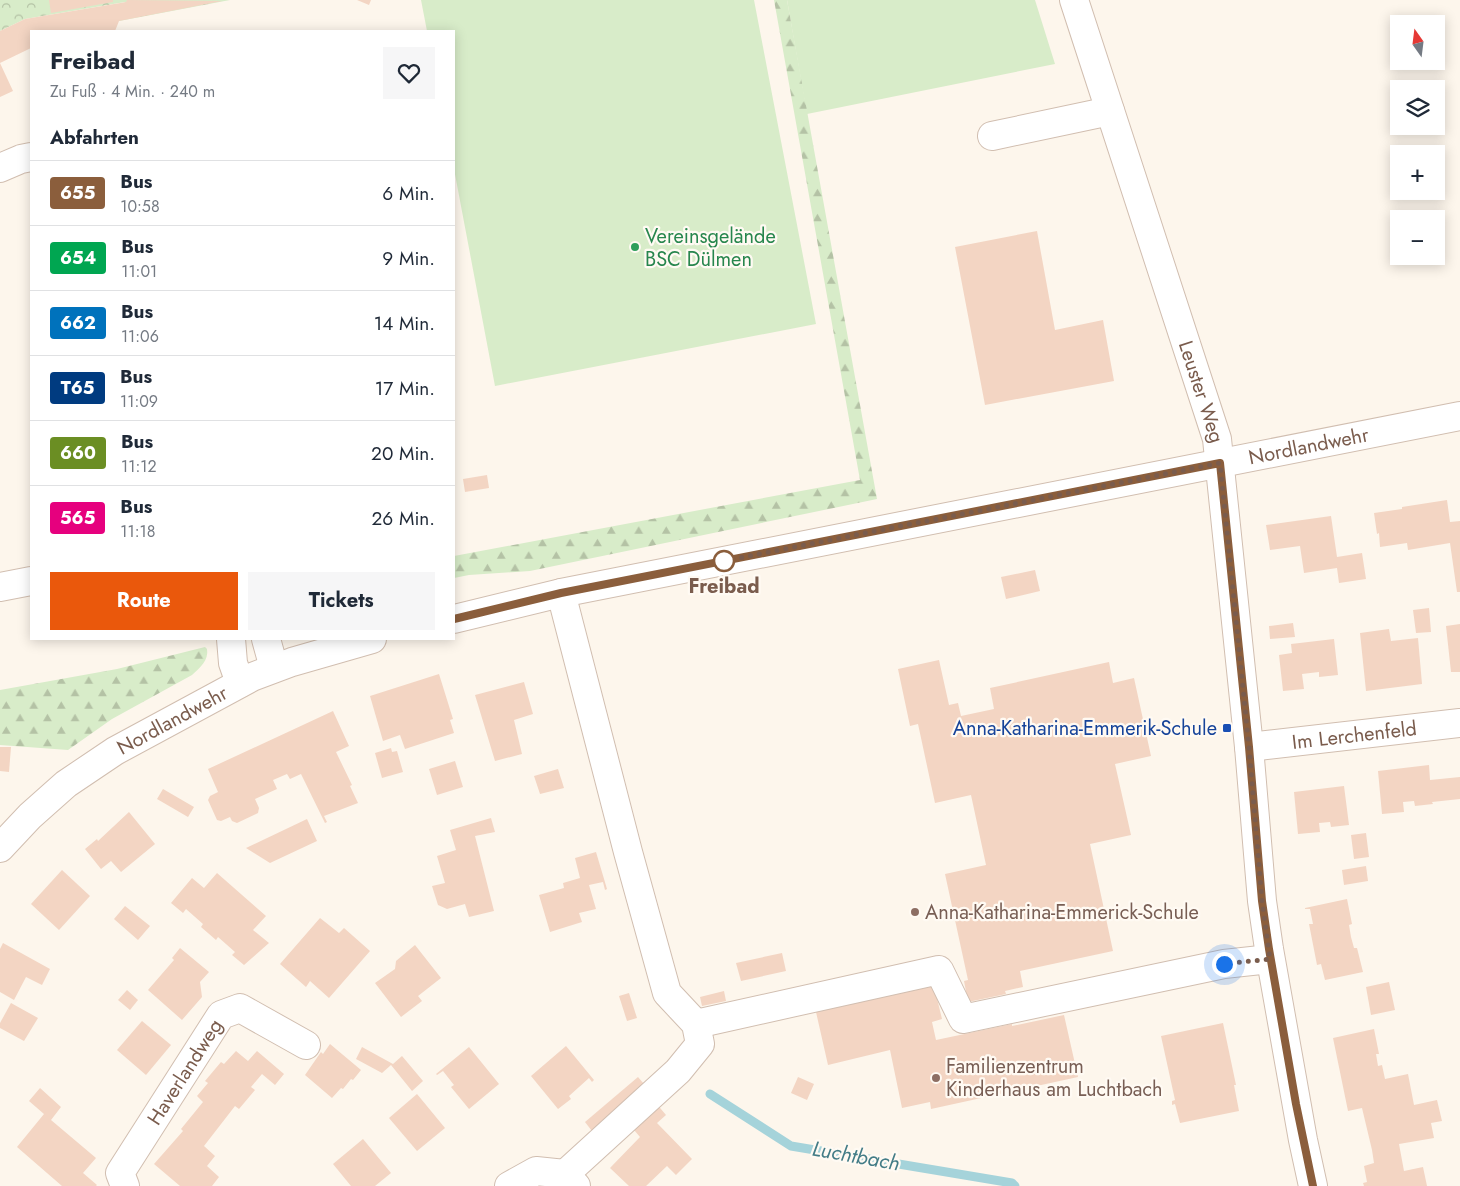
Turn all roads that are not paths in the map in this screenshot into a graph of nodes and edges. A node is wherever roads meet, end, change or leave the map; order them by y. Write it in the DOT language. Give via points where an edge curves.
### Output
graph roads {
  1 [pos="1074,0"];
  2 [pos="1110,111"];
  3 [pos="992,136"];
  4 [pos="30,157"];
  5 [pos="0,168"];
  6 [pos="1460,416"];
  7 [pos="1220,463"];
  8 [pos="30,581"];
  9 [pos="0,587"];
  10 [pos="561,593"];
  11 [pos="455,619"];
  12 [pos="232,640"];
  13 [pos="266,640"];
  14 [pos="369,640"];
  15 [pos="274,668"];
  16 [pos="240,684"];
  17 [pos="1460,723"];
  18 [pos="1249,747"];
  19 [pos="0,848"];
  20 [pos="1270,959"];
  21 [pos="696,1024"];
  22 [pos="306,1045"];
  23 [pos="571,1180"];
  24 [pos="125,1186"];
  25 [pos="508,1186"];
  26 [pos="1313,1186"];
  1 -- 2 [label="street, Leuster Weg"];
  2 -- 3 [label="street"];
  2 -- 7 [label="street, Leuster Weg" via="1217,439"];
  4 -- 5 [label="street"];
  6 -- 7 [label="street, Nordlandwehr"];
  7 -- 10 [label="street, Nordlandwehr"];
  7 -- 18 [label="street, Leuster Weg"];
  8 -- 9 [label="street"];
  10 -- 11 [label="street, Nordlandwehr"];
  10 -- 21 [label="street" via="667,993"];
  12 -- 16 [label="street" via="232,663"];
  13 -- 15 [label="street"];
  14 -- 15 [label="street, Nordlandwehr"];
  15 -- 16 [label="street, Nordlandwehr"];
  16 -- 19 [label="street, Nordlandwehr" via="115,751 66,784"];
  17 -- 18 [label="street, Im Lerchenfeld"];
  18 -- 20 [label="street, Leuster Weg"];
  20 -- 21 [label="street" via="1224,964 963,1018 939,970"];
  20 -- 26 [label="street, Leuster Weg"];
  21 -- 23 [label="street" via="700,1044 678,1071"];
  22 -- 24 [label="street, Haverlandweg" via="240,1008 221,1015 120,1173"];
  23 -- 25 [label="street" via="536,1171"];
}
